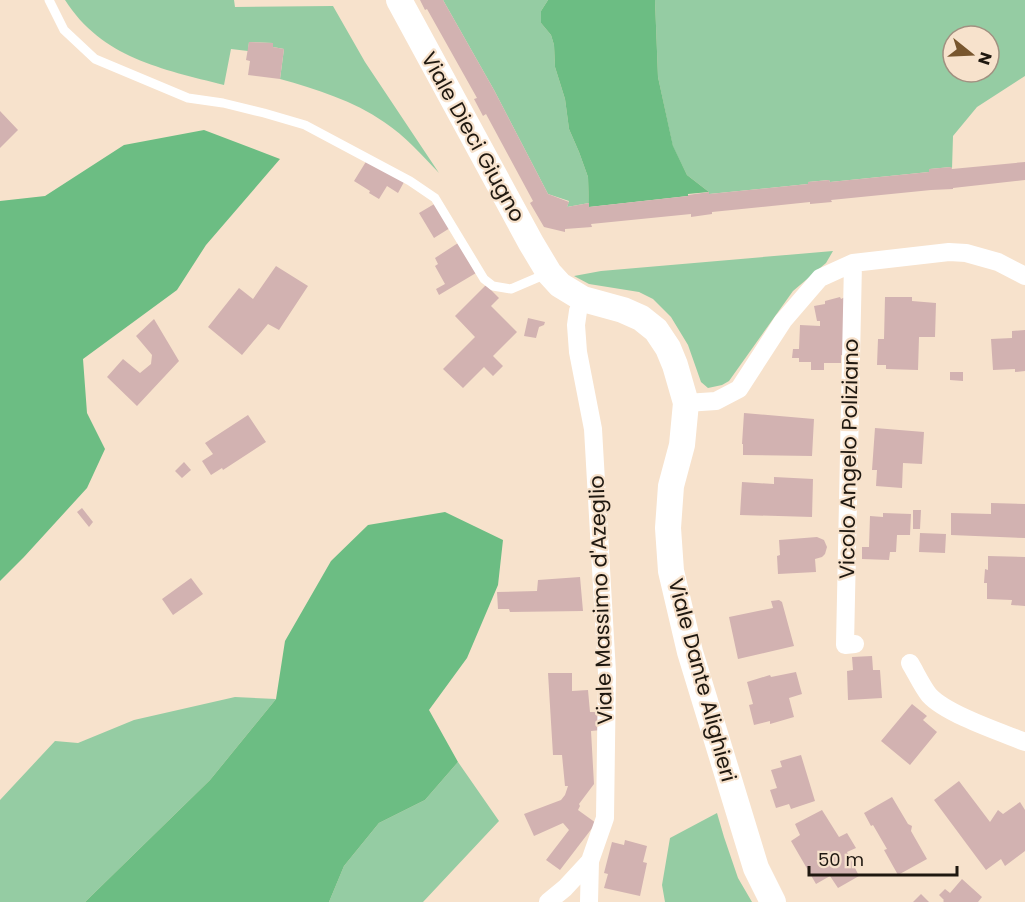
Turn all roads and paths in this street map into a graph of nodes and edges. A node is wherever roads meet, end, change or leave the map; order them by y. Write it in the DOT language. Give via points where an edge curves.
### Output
graph roads {
  1 [pos="49,0"];
  2 [pos="399,0"];
  3 [pos="853,263"];
  4 [pos="549,273"];
  5 [pos="1025,276"];
  6 [pos="583,299"];
  7 [pos="686,403"];
  8 [pos="855,644"];
  9 [pos="910,663"];
  10 [pos="1025,742"];
  11 [pos="591,861"];
  12 [pos="548,902"];
  13 [pos="589,902"];
  14 [pos="773,902"];
  1 -- 4 [label="lane" via="64,30 95,60 188,98 254,110 305,125 410,181 435,198 484,279 493,286 511,289"];
  2 -- 4 [label="main road, Viale Dieci Giugno"];
  3 -- 5 [label="street" via="966,253 998,262"];
  3 -- 7 [label="street" via="820,278 783,321 739,389 716,402"];
  3 -- 8 [label="street, Vicolo Angelo Poliziano" via="844,645"];
  4 -- 6 [label="main road, Viale Dante Alighieri"];
  6 -- 7 [label="main road, Viale Dante Alighieri" via="641,318 656,330 675,365"];
  6 -- 11 [label="street, Viale Massimo d'Azeglio" via="576,325 577,343 593,429 607,673 605,818"];
  7 -- 14 [label="main road, Viale Dante Alighieri" via="682,445 671,486 671,571 690,652 749,846"];
  9 -- 10 [label="street" via="929,695 944,707"];
  11 -- 12 [label="street"];
  11 -- 13 [label="street, Viale Massimo d'Azeglio"];
}
